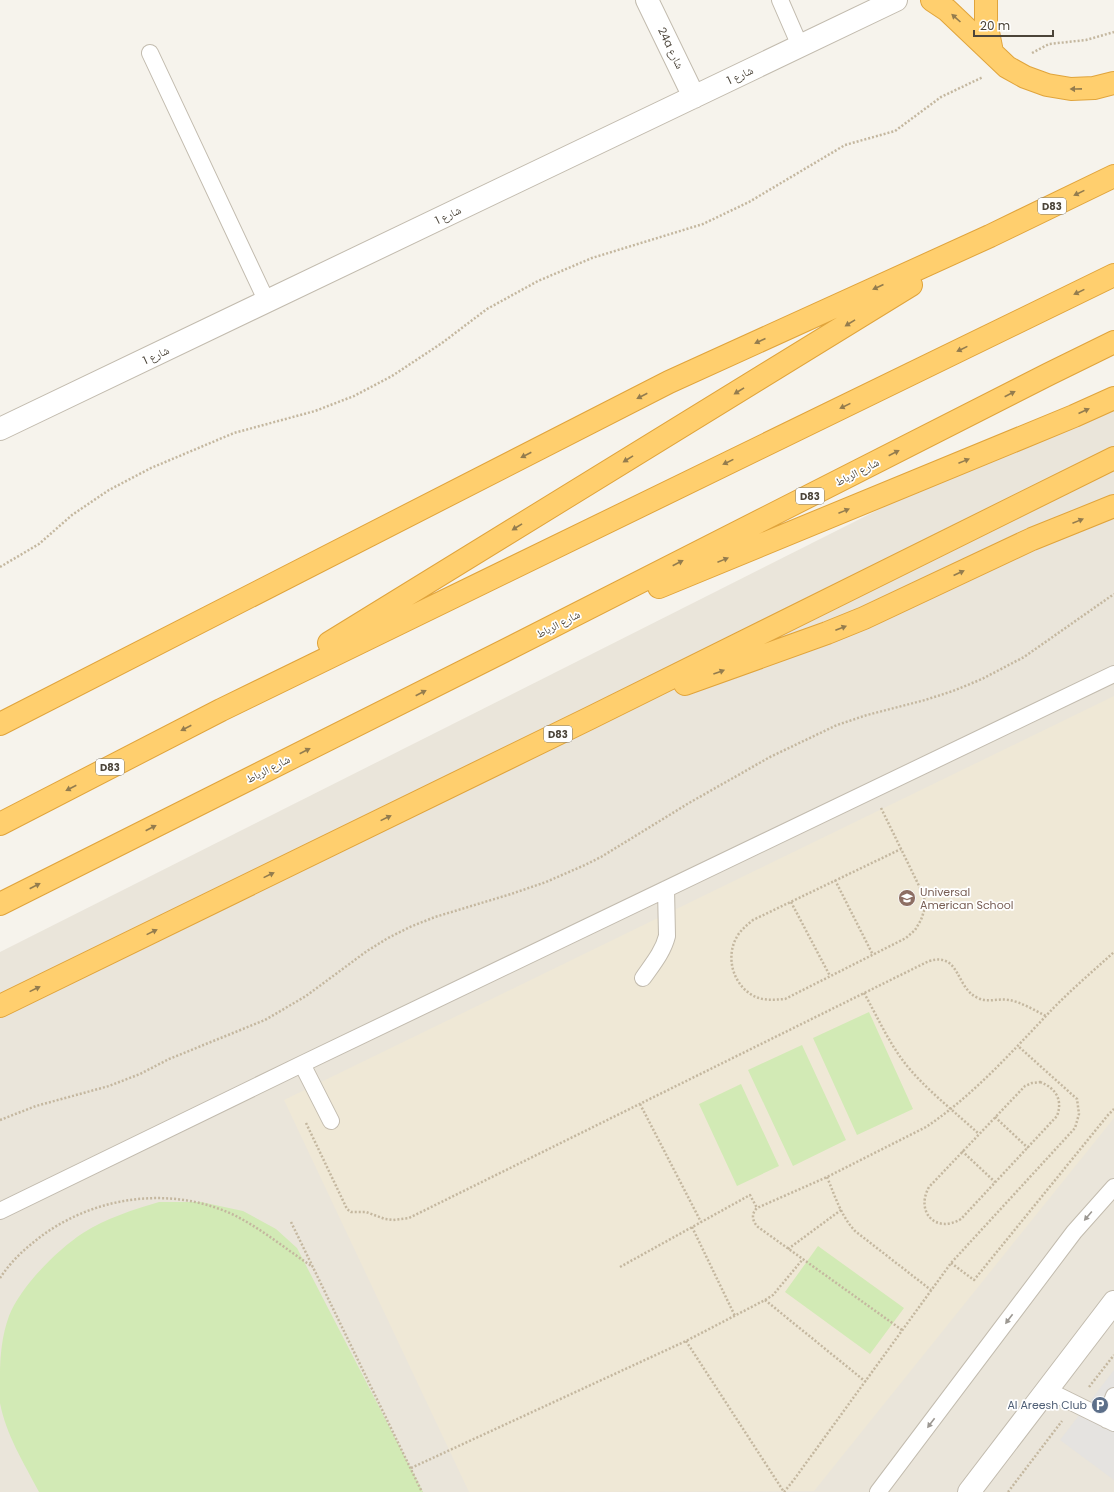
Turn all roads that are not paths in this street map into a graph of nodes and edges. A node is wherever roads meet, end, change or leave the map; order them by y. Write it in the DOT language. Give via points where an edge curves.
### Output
graph roads {
  1 [pos="647,0"];
  2 [pos="780,0"];
  3 [pos="896,0"];
  4 [pos="932,0"];
  5 [pos="986,0"];
  6 [pos="800,46"];
  7 [pos="150,53"];
  8 [pos="999,60"];
  9 [pos="1114,83"];
  10 [pos="694,97"];
  11 [pos="1114,176"];
  12 [pos="990,236"];
  13 [pos="1114,274"];
  14 [pos="267,302"];
  15 [pos="1114,342"];
  16 [pos="1114,398"];
  17 [pos="0,429"];
  18 [pos="1114,458"];
  19 [pos="1114,506"];
  20 [pos="506,650"];
  21 [pos="1114,674"];
  22 [pos="221,710"];
  23 [pos="590,718"];
  24 [pos="0,724"];
  25 [pos="0,824"];
  26 [pos="666,889"];
  27 [pos="0,904"];
  28 [pos="643,978"];
  29 [pos="0,1006"];
  30 [pos="302,1064"];
  31 [pos="331,1121"];
  32 [pos="1114,1187"];
  33 [pos="0,1211"];
  34 [pos="1114,1302"];
  35 [pos="1047,1390"];
  36 [pos="1114,1396"];
  37 [pos="1111,1421"];
  38 [pos="878,1492"];
  39 [pos="969,1492"];
  1 -- 10 [label="street, 24a شارع"];
  2 -- 6 [label="lane"];
  3 -- 6 [label="street, شارع 1"];
  8 -- 4 [label="highway, one-way" via="947,10"];
  5 -- 8 [label="highway" via="986,22"];
  6 -- 10 [label="street, شارع 1"];
  7 -- 14 [label="lane"];
  9 -- 8 [label="highway, one-way" via="1094,88 1071,89 1047,85 1025,77"];
  10 -- 14 [label="street, شارع 1"];
  11 -- 12 [label="highway, D83, one-way"];
  12 -- 22 [label="highway, one-way"];
  12 -- 24 [label="highway, D83, one-way" via="669,382"];
  13 -- 22 [label="highway, D83, one-way"];
  14 -- 17 [label="street, شارع 1"];
  20 -- 15 [label="highway, شارع الرباط / D83, one-way"];
  20 -- 16 [label="highway, one-way"];
  18 -- 23 [label="highway, D83"];
  23 -- 19 [label="highway, one-way" via="852,624 1032,539"];
  27 -- 20 [label="highway, شارع الرباط / D83, one-way"];
  21 -- 26 [label="lane"];
  22 -- 25 [label="highway, D83, one-way"];
  29 -- 23 [label="highway, D83, one-way"];
  26 -- 28 [label="lane" via="666,942"];
  26 -- 30 [label="lane"];
  30 -- 31 [label="lane"];
  30 -- 33 [label="lane"];
  32 -- 38 [label="lane, one-way" via="1074,1232"];
  34 -- 35 [label="street"];
  35 -- 37 [label="lane"];
  35 -- 39 [label="street"];
  36 -- 37 [label="lane" via="1108,1412"];
}
